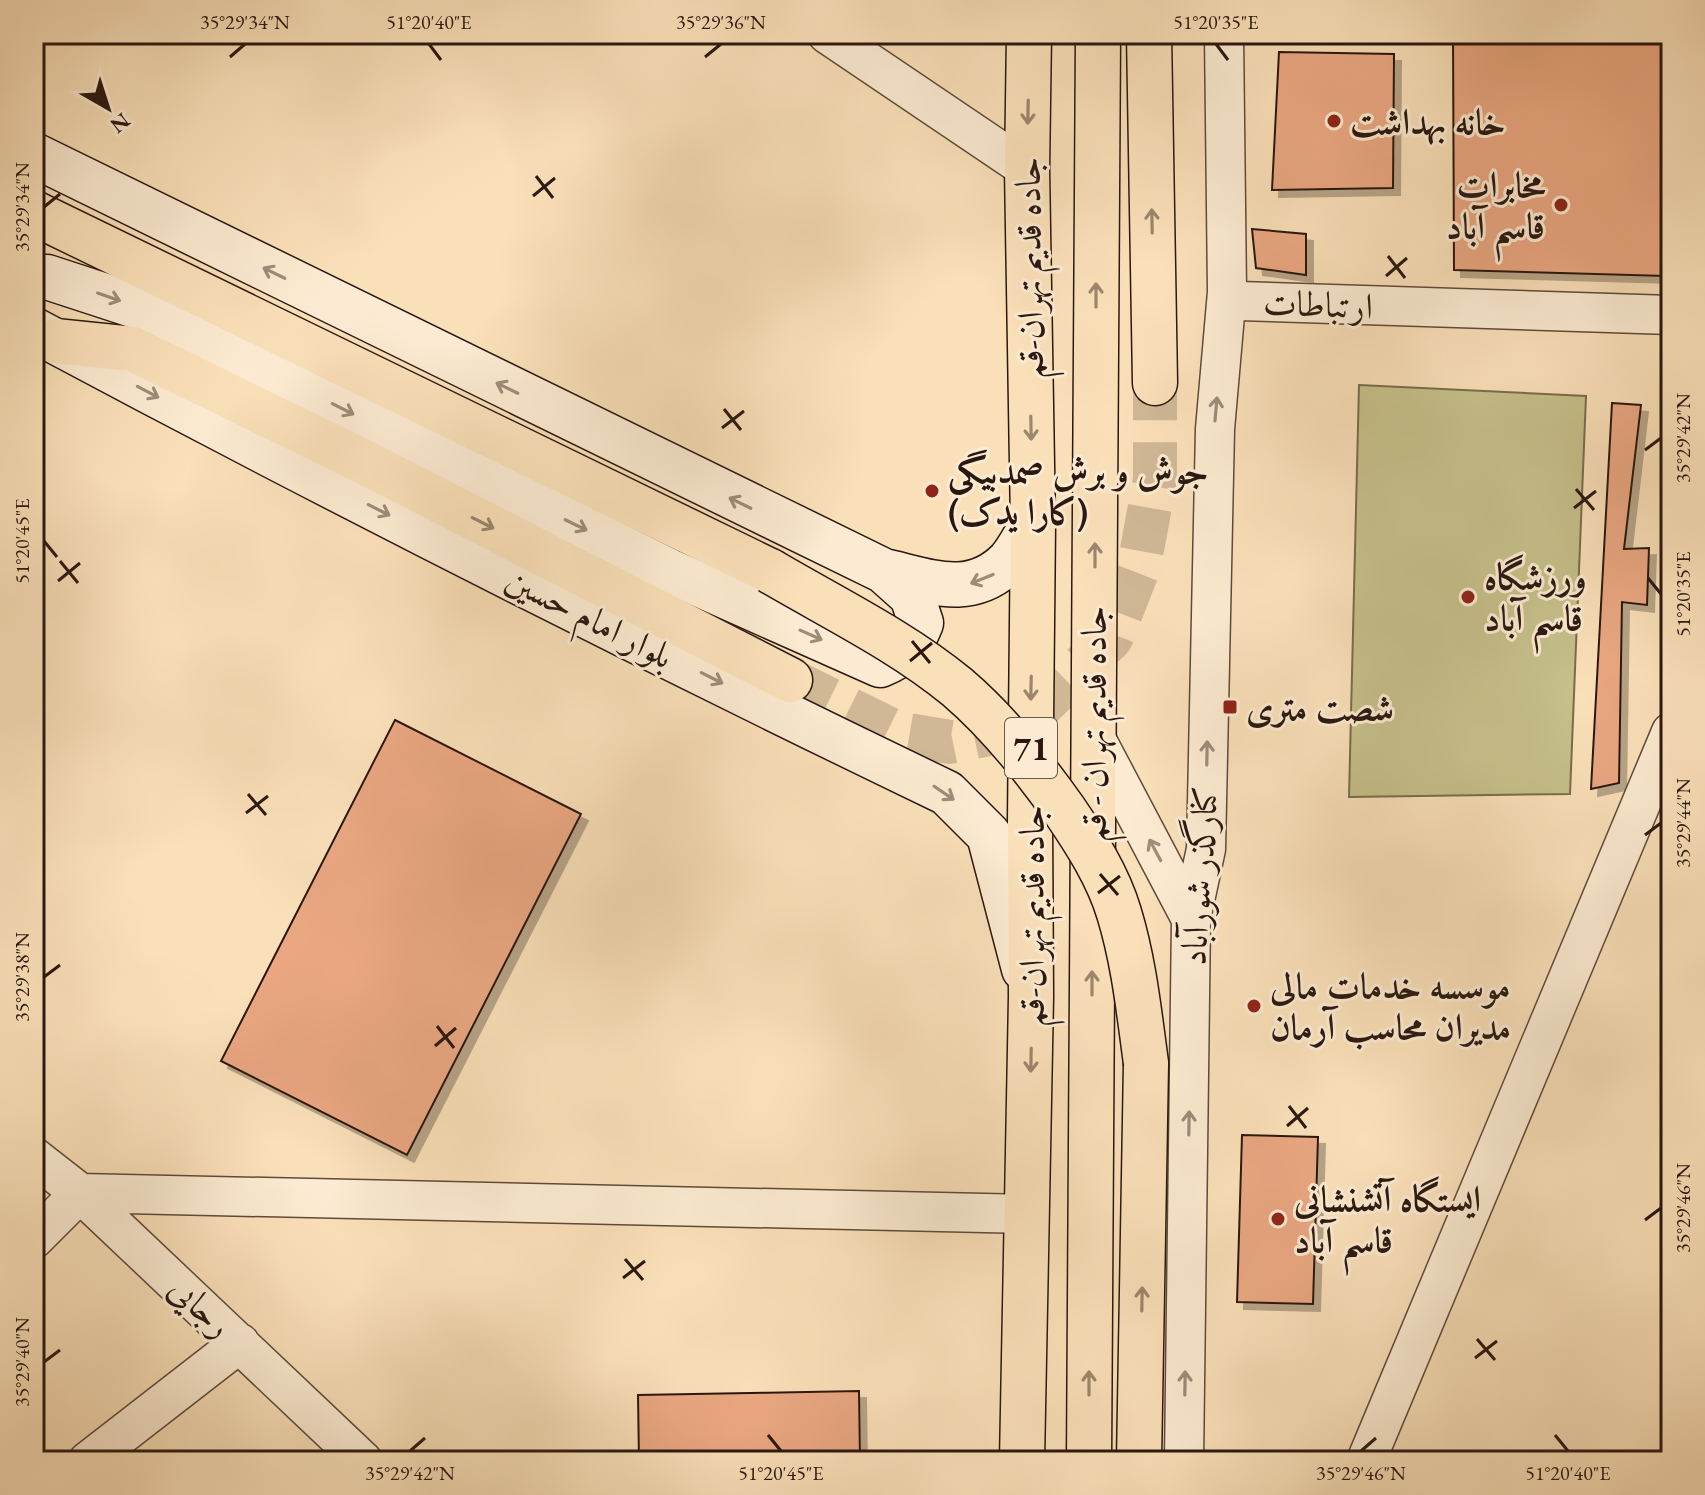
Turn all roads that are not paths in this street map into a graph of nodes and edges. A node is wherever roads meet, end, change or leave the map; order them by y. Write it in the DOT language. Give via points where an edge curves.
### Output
graph roads {
  1 [pos="827,34"];
  2 [pos="1029,34"];
  3 [pos="1098,34"];
  4 [pos="1149,34"];
  5 [pos="1224,34"];
  6 [pos="34,155"];
  7 [pos="1027,169"];
  8 [pos="34,213"];
  9 [pos="34,277"];
  10 [pos="1227,292"];
  11 [pos="1671,315"];
  12 [pos="44,336"];
  13 [pos="1155,383"];
  14 [pos="1033,524"];
  15 [pos="884,571"];
  16 [pos="790,680"];
  17 [pos="1671,732"];
  18 [pos="1093,733"];
  19 [pos="1191,919"];
  20 [pos="1031,997"];
  21 [pos="34,1157"];
  22 [pos="80,1193"];
  23 [pos="1029,1214"];
  24 [pos="34,1239"];
  25 [pos="240,1343"];
  26 [pos="88,1461"];
  27 [pos="363,1461"];
  28 [pos="1022,1461"];
  29 [pos="1089,1461"];
  30 [pos="1139,1461"];
  31 [pos="1184,1461"];
  32 [pos="1366,1461"];
  1 -- 7 [label="street"];
  2 -- 7 [label="highway, جاده قدیم تهران-قم / 71, one-way"];
  18 -- 3 [label="highway, جاده قدیم تهران - قم / 71, one-way"];
  13 -- 4 [label="highway, one-way"];
  5 -- 10 [label="street, ارتباطات"];
  15 -- 6 [label="main road, one-way"];
  7 -- 14 [label="highway, جاده قدیم تهران-قم / 71, one-way"];
  30 -- 8 [label="highway, one-way, bridge" via="1146,1063 1132,957 1118,909 1084,838 1040,775 955,686 770,571"];
  9 -- 15 [label="main road, one-way" via="148,310 669,571 880,665 898,658 912,644 921,623 912,596"];
  10 -- 11 [label="street, ارتباطات" via="1239,301"];
  19 -- 10 [label="street, کنارگذر شورآباد, one-way" via="1206,849 1215,429"];
  12 -- 16 [label="highway, one-way" via="133,349"];
  12 -- 20 [label="main road, بلوار امام حسین, one-way" via="540,592 947,793 989,835"];
  14 -- 15 [label="main road, one-way" via="1010,560 987,580 956,587"];
  14 -- 20 [label="highway, جاده قدیم تهران-قم / 71, one-way"];
  17 -- 32 [label="street"];
  19 -- 18 [label="street, one-way"];
  29 -- 18 [label="highway, جاده قدیم تهران - قم / 71, one-way"];
  31 -- 19 [label="street, کنارگذر شورآباد, one-way"];
  20 -- 23 [label="highway, جاده قدیم تهران-قم / 71, one-way"];
  21 -- 22 [label="street, رجایی"];
  22 -- 23 [label="street"];
  22 -- 24 [label="street"];
  22 -- 25 [label="street, رجایی"];
  23 -- 28 [label="highway, جاده قدیم تهران-قم / 71"];
  25 -- 26 [label="street"];
  25 -- 27 [label="street, رجایی"];
}
